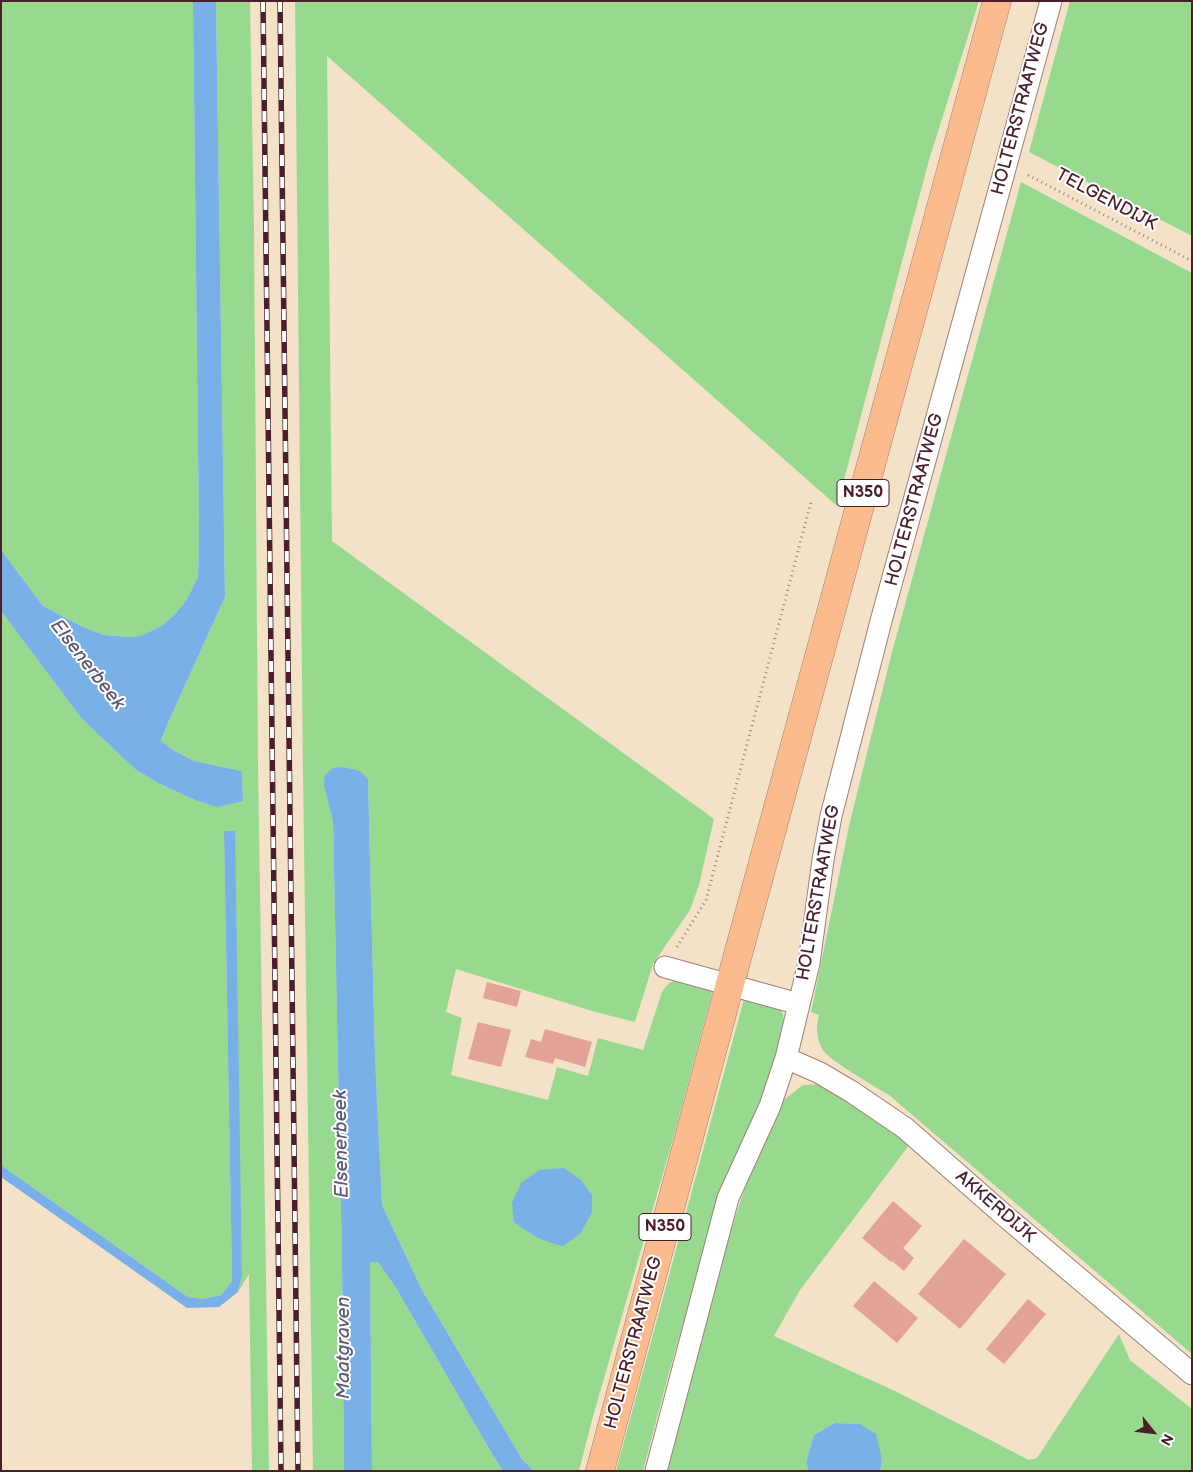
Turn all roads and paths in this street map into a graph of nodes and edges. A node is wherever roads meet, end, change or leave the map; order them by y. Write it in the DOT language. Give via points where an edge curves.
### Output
graph roads {
  1 [pos="997,1"];
  2 [pos="1051,1"];
  3 [pos="1007,164"];
  4 [pos="1192,261"];
  5 [pos="811,502"];
  6 [pos="665,967"];
  7 [pos="730,984"];
  8 [pos="799,1004"];
  9 [pos="786,1058"];
  10 [pos="1192,1374"];
  11 [pos="600,1471"];
  12 [pos="656,1471"];
  1 -- 7 [label="main road, HOLTERSTRAATWEG / N350"];
  2 -- 3 [label="street, HOLTERSTRAATWEG"];
  3 -- 4 [label="path, TELGENDIJK"];
  3 -- 8 [label="street, HOLTERSTRAATWEG" via="881,621 831,816"];
  5 -- 6 [label="path" via="706,900"];
  6 -- 7 [label="street, HOLTERSTRAATWEG"];
  7 -- 8 [label="street, HOLTERSTRAATWEG"];
  7 -- 11 [label="main road, HOLTERSTRAATWEG / N350"];
  8 -- 9 [label="street, HOLTERSTRAATWEG"];
  9 -- 10 [label="street, AKKERDIJK" via="820,1073 905,1128"];
  9 -- 12 [label="street, HOLTERSTRAATWEG" via="770,1106 728,1198"];
}
